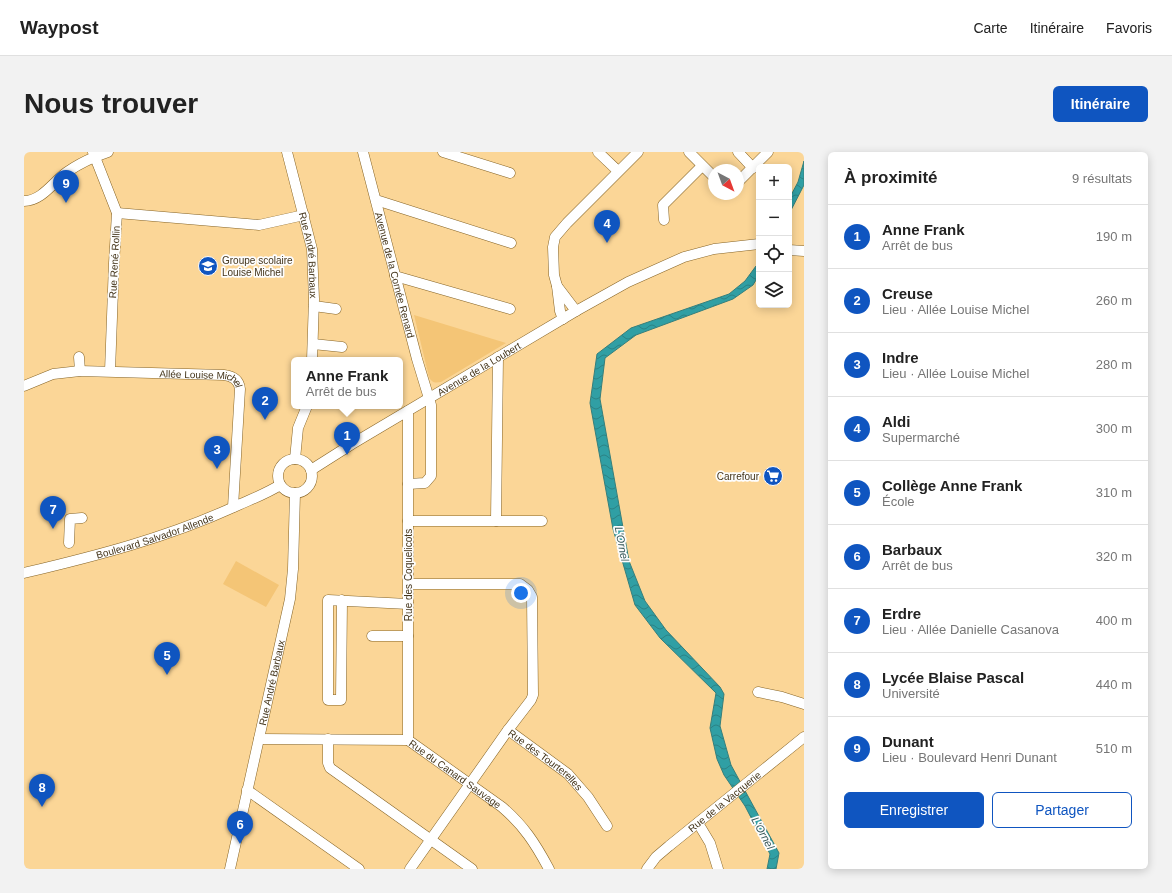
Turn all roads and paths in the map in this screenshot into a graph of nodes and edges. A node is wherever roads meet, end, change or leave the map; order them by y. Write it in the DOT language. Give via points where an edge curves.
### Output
graph roads {
  1 [pos="108,152"];
  2 [pos="287,152"];
  3 [pos="363,152"];
  4 [pos="442,152"];
  5 [pos="598,152"];
  6 [pos="638,152"];
  7 [pos="689,152"];
  8 [pos="738,152"];
  9 [pos="768,152"];
  10 [pos="94,154"];
  11 [pos="702,166"];
  12 [pos="753,168"];
  13 [pos="618,171"];
  14 [pos="708,172"];
  15 [pos="510,173"];
  16 [pos="744,176"];
  17 [pos="376,200"];
  18 [pos="24,201"];
  19 [pos="117,213"];
  20 [pos="304,215"];
  21 [pos="664,220"];
  22 [pos="511,243"];
  23 [pos="792,243"];
  24 [pos="756,244"];
  25 [pos="804,244"];
  26 [pos="756,250"];
  27 [pos="792,250"];
  28 [pos="804,251"];
  29 [pos="649,273"];
  30 [pos="395,276"];
  31 [pos="557,286"];
  32 [pos="314,306"];
  33 [pos="336,309"];
  34 [pos="510,309"];
  35 [pos="576,311"];
  36 [pos="563,319"];
  37 [pos="313,344"];
  38 [pos="342,347"];
  39 [pos="79,357"];
  40 [pos="312,357"];
  41 [pos="498,357"];
  42 [pos="80,370"];
  43 [pos="110,371"];
  44 [pos="24,386"];
  45 [pos="429,398"];
  46 [pos="306,409"];
  47 [pos="408,411"];
  48 [pos="295,459"];
  49 [pos="311,470"];
  50 [pos="408,484"];
  51 [pos="280,485"];
  52 [pos="295,493"];
  53 [pos="233,507"];
  54 [pos="82,518"];
  55 [pos="408,521"];
  56 [pos="496,521"];
  57 [pos="542,521"];
  58 [pos="69,543"];
  59 [pos="24,573"];
  60 [pos="409,584"];
  61 [pos="342,600"];
  62 [pos="408,604"];
  63 [pos="372,636"];
  64 [pos="408,636"];
  65 [pos="341,653"];
  66 [pos="328,654"];
  67 [pos="758,692"];
  68 [pos="804,704"];
  69 [pos="508,730"];
  70 [pos="804,738"];
  71 [pos="259,739"];
  72 [pos="328,739"];
  73 [pos="408,740"];
  74 [pos="470,784"];
  75 [pos="247,790"];
  76 [pos="698,823"];
  77 [pos="606,826"];
  78 [pos="431,839"];
  79 [pos="234,867"];
  80 [pos="359,869"];
  81 [pos="410,869"];
  82 [pos="472,869"];
  83 [pos="549,869"];
  84 [pos="647,869"];
  85 [pos="718,869"];
  1 -- 10 [label="street"];
  2 -- 20 [label="street, Rue André Barbaux"];
  3 -- 17 [label="street, Avenue de la Cornée Renard"];
  4 -- 15 [label="street"];
  5 -- 13 [label="street"];
  6 -- 13 [label="street"];
  7 -- 11 [label="street"];
  8 -- 12 [label="street"];
  9 -- 12 [label="street"];
  10 -- 18 [label="street" via="66,172 43,193 30,201"];
  10 -- 19 [label="street, Rue René Rollin"];
  11 -- 14 [label="street"];
  11 -- 21 [label="street" via="663,205"];
  12 -- 16 [label="street"];
  13 -- 31 [label="street" via="555,237 553,260"];
  17 -- 22 [label="street"];
  17 -- 30 [label="street, Avenue de la Cornée Renard"];
  19 -- 20 [label="street" via="259,226"];
  19 -- 43 [label="street, Rue René Rollin"];
  20 -- 32 [label="street, Rue André Barbaux" via="312,249"];
  23 -- 25 [label="street"];
  24 -- 29 [label="street, Avenue de la Loubert" via="714,249 684,257"];
  26 -- 29 [label="street, Avenue de la Loubert" via="717,255"];
  27 -- 28 [label="street"];
  29 -- 35 [label="street, Avenue de la Loubert" via="612,290"];
  30 -- 34 [label="street"];
  30 -- 45 [label="street, Avenue de la Cornée Renard"];
  31 -- 35 [label="street"];
  31 -- 36 [label="street"];
  32 -- 33 [label="street"];
  32 -- 37 [label="street, Rue André Barbaux"];
  35 -- 36 [label="street, Avenue de la Loubert"];
  36 -- 41 [label="street, Avenue de la Loubert"];
  37 -- 38 [label="street"];
  37 -- 40 [label="street, Rue André Barbaux"];
  39 -- 42 [label="street"];
  41 -- 45 [label="street, Avenue de la Loubert"];
  41 -- 56 [label="street"];
  42 -- 43 [label="street, Allée Louise Michel"];
  42 -- 44 [label="street, Allée Louise Michel" via="53,374"];
  43 -- 53 [label="street, Allée Louise Michel" via="224,375 237,381 240,390"];
  45 -- 47 [label="street, Avenue de la Loubert"];
  45 -- 50 [label="street, Avenue de la Cornée Renard" via="431,476 425,483"];
  46 -- 48 [label="street" via="298,428"];
  47 -- 49 [label="street, Avenue de la Loubert"];
  47 -- 50 [label="street, Rue des Coquelicots"];
  48 -- 49 [label="street" via="304,462"];
  48 -- 51 [label="street" via="280,468"];
  49 -- 52 [label="street" via="312,479 308,487"];
  50 -- 55 [label="street, Rue des Coquelicots"];
  51 -- 52 [label="street"];
  51 -- 53 [label="street, Boulevard Salvador Allende"];
  52 -- 71 [label="street, Rue André Barbaux" via="290,599"];
  53 -- 59 [label="street, Boulevard Salvador Allende" via="136,545"];
  54 -- 58 [label="street" via="70,519"];
  55 -- 56 [label="street"];
  55 -- 60 [label="street, Rue des Coquelicots"];
  56 -- 57 [label="street"];
  60 -- 62 [label="street, Rue des Coquelicots"];
  60 -- 69 [label="street" via="520,584 528,590 532,597 533,695"];
  61 -- 62 [label="street"];
  61 -- 65 [label="street"];
  61 -- 66 [label="street" via="328,600"];
  62 -- 64 [label="street, Rue des Coquelicots"];
  63 -- 64 [label="street"];
  64 -- 73 [label="street, Rue des Coquelicots"];
  65 -- 66 [label="street"];
  65 -- 66 [label="street" via="341,700 328,700"];
  67 -- 68 [label="street"];
  69 -- 74 [label="street, Rue des Tourterelles"];
  69 -- 77 [label="street, Rue des Tourterelles" via="568,774 588,797"];
  70 -- 76 [label="street, Rue de la Vacquerie"];
  71 -- 72 [label="street, Rue du Canard Sauvage"];
  71 -- 75 [label="street, Rue André Barbaux"];
  72 -- 73 [label="street, Rue du Canard Sauvage"];
  72 -- 78 [label="street" via="330,768"];
  73 -- 74 [label="street, Rue du Canard Sauvage"];
  74 -- 78 [label="street, Rue des Tourterelles"];
  74 -- 83 [label="street, Rue du Canard Sauvage" via="515,818 536,845"];
  75 -- 79 [label="street, Rue André Barbaux"];
  75 -- 80 [label="street"];
  76 -- 84 [label="street, Rue de la Vacquerie" via="669,846"];
  76 -- 85 [label="street" via="710,843"];
  78 -- 81 [label="street, Rue des Tourterelles"];
  78 -- 82 [label="street"];
}
